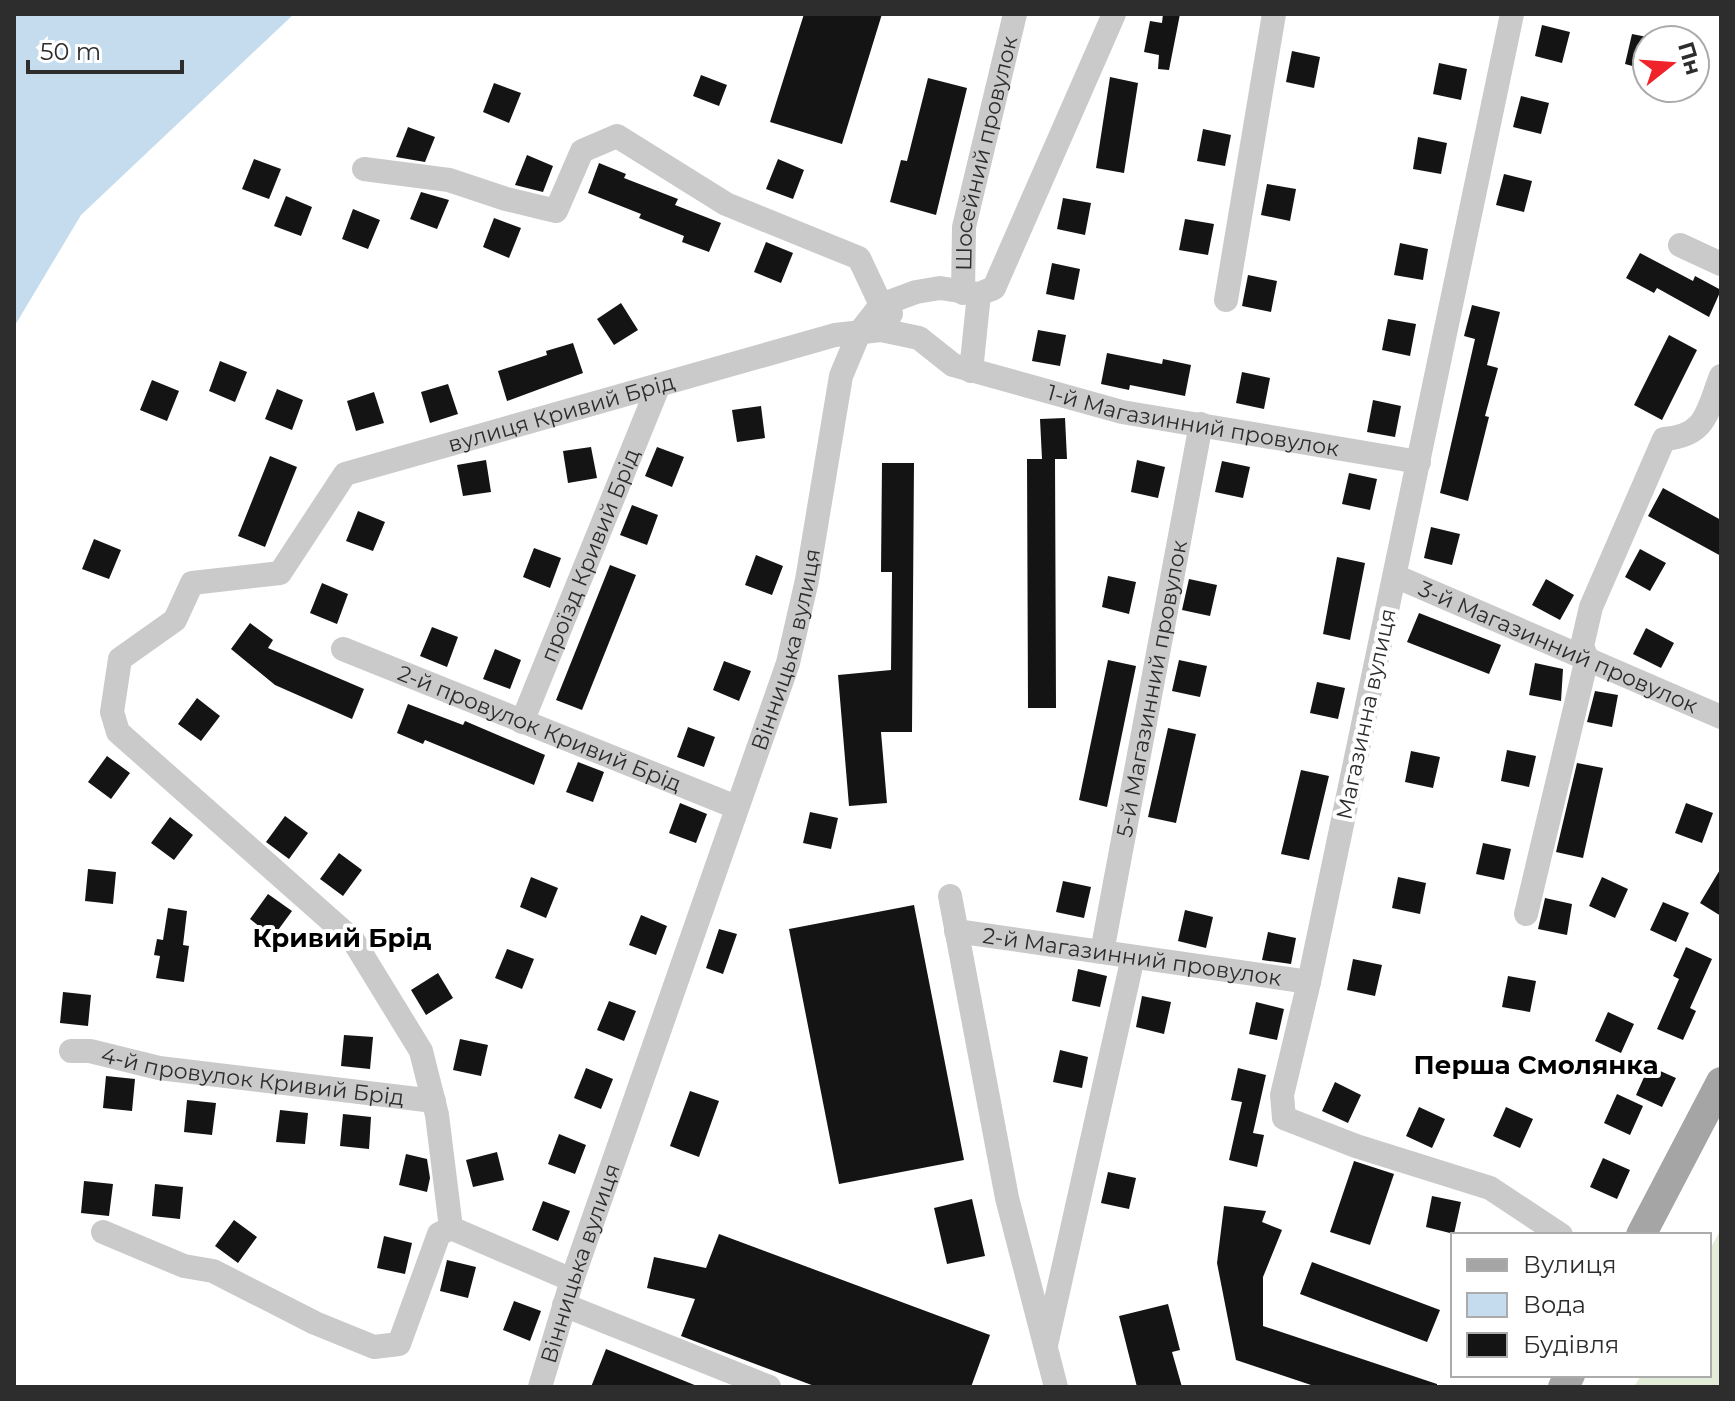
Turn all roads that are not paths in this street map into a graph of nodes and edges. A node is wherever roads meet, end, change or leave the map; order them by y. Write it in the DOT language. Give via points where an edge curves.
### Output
graph roads {
  1 [pos="1015,14"];
  2 [pos="1114,14"];
  3 [pos="1274,14"];
  4 [pos="1512,14"];
  5 [pos="364,169"];
  6 [pos="1680,245"];
  7 [pos="1721,264"];
  8 [pos="971,293"];
  9 [pos="1226,300"];
  10 [pos="881,305"];
  11 [pos="859,333"];
  12 [pos="919,338"];
  13 [pos="971,371"];
  14 [pos="1721,376"];
  15 [pos="658,387"];
  16 [pos="1201,424"];
  17 [pos="1419,462"];
  18 [pos="1395,576"];
  19 [pos="343,649"];
  20 [pos="1587,658"];
  21 [pos="1721,717"];
  22 [pos="522,722"];
  23 [pos="736,807"];
  24 [pos="950,896"];
  25 [pos="1526,914"];
  26 [pos="956,931"];
  27 [pos="1102,952"];
  28 [pos="1133,957"];
  29 [pos="1309,982"];
  30 [pos="71,1051"];
  31 [pos="1721,1082"];
  32 [pos="434,1101"];
  33 [pos="1721,1109"];
  34 [pos="451,1228"];
  35 [pos="103,1232"];
  36 [pos="1558,1233"];
  37 [pos="1642,1233"];
  38 [pos="1659,1233"];
  39 [pos="572,1280"];
  40 [pos="564,1305"];
  41 [pos="1045,1350"];
  42 [pos="540,1387"];
  43 [pos="769,1387"];
  44 [pos="1056,1387"];
  1 -- 8 [label="street, Шосейний провулок" via="964,227"];
  2 -- 8 [label="street" via="1007,263 994,288"];
  3 -- 9 [label="street"];
  4 -- 17 [label="street, Магазинна вулиця"];
  5 -- 10 [label="street" via="449,180 556,211 582,151 617,136 726,204 859,258"];
  6 -- 7 [label="street"];
  8 -- 10 [label="street" via="940,288"];
  8 -- 13 [label="street, Шосейний провулок"];
  10 -- 11 [label="street, Вінницька вулиця"];
  10 -- 12 [label="street"];
  11 -- 12 [label="street, вулиця Кривий Брід" via="881,330"];
  11 -- 15 [label="street, вулиця Кривий Брід" via="835,335"];
  11 -- 23 [label="street, Вінницька вулиця" via="841,376 788,663"];
  12 -- 13 [label="street, вулиця Кривий Брід" via="953,365"];
  13 -- 16 [label="street, 1-й Магазинний провулок" via="1122,412"];
  14 -- 20 [label="street" via="1701,426 1685,438 1664,439 1591,607 1582,646"];
  15 -- 22 [label="street, проїзд Кривий Брід"];
  15 -- 32 [label="street, вулиця Кривий Брід" via="345,474 280,573 192,583 175,620 120,659 112,712 118,732 353,940 421,1051"];
  16 -- 17 [label="street, 1-й Магазинний провулок"];
  16 -- 27 [label="street, 5-й Магазинний провулок"];
  17 -- 18 [label="street, Магазинна вулиця"];
  18 -- 20 [label="street, 3-й Магазинний провулок"];
  18 -- 29 [label="street, Магазинна вулиця"];
  19 -- 22 [label="street, 2-й провулок Кривий Брід"];
  20 -- 21 [label="street, 3-й Магазинний провулок"];
  20 -- 25 [label="street"];
  22 -- 23 [label="street, 2-й провулок Кривий Брід"];
  23 -- 39 [label="street, Вінницька вулиця"];
  24 -- 26 [label="street"];
  26 -- 27 [label="street, 2-й Магазинний провулок"];
  26 -- 41 [label="street" via="1007,1198"];
  27 -- 28 [label="street, 2-й Магазинний провулок"];
  28 -- 29 [label="street, 2-й Магазинний провулок"];
  28 -- 41 [label="street"];
  29 -- 36 [label="street, Магазинна вулиця" via="1282,1095 1284,1118 1490,1188"];
  30 -- 32 [label="street, 4-й провулок Кривий Брід" via="159,1068"];
  31 -- 37 [label="main road"];
  32 -- 34 [label="street"];
  33 -- 38 [label="main road"];
  34 -- 35 [label="street" via="439,1234 399,1344 374,1347 213,1271 184,1266"];
  34 -- 39 [label="street"];
  39 -- 40 [label="street, Вінницька вулиця"];
  40 -- 42 [label="street, Вінницька вулиця"];
  40 -- 43 [label="street"];
  41 -- 44 [label="street"];
}
